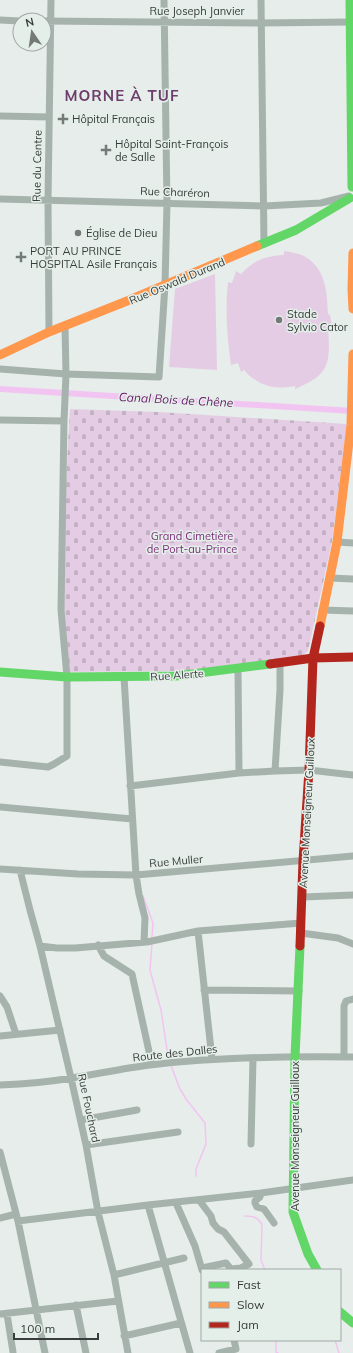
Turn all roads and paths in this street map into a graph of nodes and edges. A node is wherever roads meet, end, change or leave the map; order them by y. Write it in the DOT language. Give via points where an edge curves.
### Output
graph roads {
  1 [pos="51,0"];
  2 [pos="164,0"];
  3 [pos="260,0"];
  4 [pos="350,0"];
  5 [pos="49,12"];
  6 [pos="0,20"];
  7 [pos="12,21"];
  8 [pos="52,21"];
  9 [pos="164,22"];
  10 [pos="350,22"];
  11 [pos="260,23"];
  12 [pos="48,52"];
  13 [pos="0,116"];
  14 [pos="49,117"];
  15 [pos="351,193"];
  16 [pos="0,199"];
  17 [pos="48,200"];
  18 [pos="167,203"];
  19 [pos="264,206"];
  20 [pos="264,244"];
  21 [pos="353,253"];
  22 [pos="166,285"];
  23 [pos="352,289"];
  24 [pos="353,309"];
  25 [pos="66,326"];
  26 [pos="49,332"];
  27 [pos="353,354"];
  28 [pos="0,355"];
  29 [pos="0,369"];
  30 [pos="66,374"];
  31 [pos="352,389"];
  32 [pos="0,420"];
  33 [pos="64,422"];
  34 [pos="350,465"];
  35 [pos="337,542"];
  36 [pos="353,543"];
  37 [pos="330,578"];
  38 [pos="353,579"];
  39 [pos="322,610"];
  40 [pos="353,611"];
  41 [pos="353,657"];
  42 [pos="313,658"];
  43 [pos="280,663"];
  44 [pos="238,669"];
  45 [pos="0,672"];
  46 [pos="66,677"];
  47 [pos="124,678"];
  48 [pos="0,762"];
  49 [pos="309,770"];
  50 [pos="275,771"];
  51 [pos="239,773"];
  52 [pos="353,775"];
  53 [pos="130,786"];
  54 [pos="0,807"];
  55 [pos="132,819"];
  56 [pos="353,856"];
  57 [pos="303,861"];
  58 [pos="0,869"];
  59 [pos="20,870"];
  60 [pos="136,875"];
  61 [pos="353,895"];
  62 [pos="303,897"];
  63 [pos="301,923"];
  64 [pos="198,931"];
  65 [pos="301,933"];
  66 [pos="144,942"];
  67 [pos="353,944"];
  68 [pos="98,945"];
  69 [pos="40,946"];
  70 [pos="204,990"];
  71 [pos="299,990"];
  72 [pos="0,996"];
  73 [pos="350,1000"];
  74 [pos="60,1030"];
  75 [pos="16,1034"];
  76 [pos="0,1036"];
  77 [pos="295,1057"];
  78 [pos="344,1057"];
  79 [pos="353,1057"];
  80 [pos="253,1058"];
  81 [pos="212,1059"];
  82 [pos="155,1065"];
  83 [pos="71,1078"];
  84 [pos="0,1085"];
  85 [pos="137,1110"];
  86 [pos="81,1120"];
  87 [pos="178,1132"];
  88 [pos="251,1144"];
  89 [pos="86,1145"];
  90 [pos="0,1152"];
  91 [pos="353,1180"];
  92 [pos="294,1188"];
  93 [pos="261,1193"];
  94 [pos="199,1200"];
  95 [pos="176,1203"];
  96 [pos="148,1206"];
  97 [pos="98,1212"];
  98 [pos="0,1218"];
  99 [pos="17,1218"];
  100 [pos="274,1222"];
  101 [pos="184,1258"];
  102 [pos="165,1263"];
  103 [pos="202,1269"];
  104 [pos="316,1269"];
  105 [pos="114,1275"];
  106 [pos="118,1301"];
  107 [pos="76,1305"];
  108 [pos="36,1310"];
  109 [pos="341,1313"];
  110 [pos="3,1314"];
  111 [pos="181,1323"];
  112 [pos="353,1323"];
  113 [pos="124,1336"];
  114 [pos="234,1341"];
  115 [pos="13,1352"];
  116 [pos="45,1353"];
  117 [pos="86,1353"];
  118 [pos="128,1353"];
  119 [pos="190,1353"];
  120 [pos="219,1353"];
  1 -- 5 [label="street, Rue du Centre"];
  2 -- 9 [label="street"];
  3 -- 11 [label="street"];
  4 -- 10 [label="street"];
  6 -- 7 [label="street"];
  8 -- 9 [label="street, Rue Joseph Janvier"];
  9 -- 11 [label="street, Rue Joseph Janvier"];
  9 -- 18 [label="street"];
  10 -- 11 [label="street, Rue Joseph Janvier"];
  10 -- 15 [label="street"];
  11 -- 19 [label="street"];
  12 -- 14 [label="street, Rue du Centre"];
  13 -- 14 [label="street"];
  14 -- 17 [label="street, Rue du Centre"];
  15 -- 19 [label="street, Rue Charéron" via="322,203"];
  15 -- 20 [label="street, Rue Oswald Durand" via="296,230"];
  16 -- 17 [label="street, Rue Charéron"];
  17 -- 18 [label="street, Rue Charéron"];
  17 -- 26 [label="street, Rue du Centre"];
  18 -- 19 [label="street, Rue Charéron"];
  18 -- 22 [label="street"];
  19 -- 20 [label="street"];
  20 -- 22 [label="street, Rue Oswald Durand"];
  21 -- 23 [label="street"];
  22 -- 25 [label="street, Rue Oswald Durand"];
  22 -- 30 [label="street" via="159,377"];
  23 -- 24 [label="street"];
  25 -- 26 [label="street, Rue Oswald Durand"];
  25 -- 30 [label="street"];
  26 -- 28 [label="street, Rue Oswald Durand"];
  27 -- 31 [label="street, Avenue Monseigneur Guilloux"];
  29 -- 30 [label="street"];
  30 -- 33 [label="street"];
  31 -- 34 [label="street, Avenue Monseigneur Guilloux"];
  32 -- 33 [label="street"];
  33 -- 46 [label="street" via="61,610"];
  34 -- 35 [label="street, Avenue Monseigneur Guilloux"];
  35 -- 36 [label="street"];
  35 -- 37 [label="street, Avenue Monseigneur Guilloux"];
  37 -- 38 [label="street"];
  37 -- 39 [label="street, Avenue Monseigneur Guilloux"];
  39 -- 40 [label="street"];
  39 -- 42 [label="street, Avenue Monseigneur Guilloux"];
  41 -- 42 [label="street, Rue Alerte"];
  42 -- 43 [label="street, Rue Alerte"];
  42 -- 49 [label="street, Avenue Monseigneur Guilloux"];
  43 -- 44 [label="street, Rue Alerte"];
  43 -- 50 [label="street"];
  44 -- 47 [label="street, Rue Alerte" via="176,676"];
  44 -- 51 [label="street"];
  45 -- 46 [label="street, Rue Alerte"];
  46 -- 47 [label="street, Rue Alerte"];
  46 -- 48 [label="street" via="68,756 48,767"];
  47 -- 53 [label="street"];
  49 -- 50 [label="street"];
  49 -- 52 [label="street"];
  49 -- 57 [label="street, Avenue Monseigneur Guilloux"];
  50 -- 51 [label="street"];
  51 -- 53 [label="street"];
  53 -- 55 [label="street"];
  54 -- 55 [label="street"];
  55 -- 60 [label="street"];
  56 -- 57 [label="street, Rue Muller"];
  57 -- 60 [label="street, Rue Muller"];
  57 -- 62 [label="street, Avenue Monseigneur Guilloux"];
  58 -- 59 [label="street, Rue Muller"];
  59 -- 60 [label="street, Rue Muller"];
  59 -- 69 [label="street, Rue Fouchard"];
  60 -- 66 [label="street" via="145,918"];
  61 -- 62 [label="street"];
  62 -- 63 [label="street, Avenue Monseigneur Guilloux"];
  63 -- 64 [label="street"];
  63 -- 65 [label="street, Avenue Monseigneur Guilloux"];
  64 -- 66 [label="street"];
  64 -- 70 [label="street"];
  65 -- 67 [label="street" via="338,938"];
  65 -- 71 [label="street, Avenue Monseigneur Guilloux"];
  66 -- 68 [label="street"];
  68 -- 69 [label="street" via="57,948"];
  68 -- 82 [label="street" via="104,956 132,974"];
  69 -- 74 [label="street, Rue Fouchard"];
  70 -- 71 [label="street"];
  70 -- 81 [label="street"];
  71 -- 77 [label="street, Avenue Monseigneur Guilloux"];
  72 -- 75 [label="street" via="7,1007"];
  73 -- 78 [label="street" via="344,1006"];
  74 -- 75 [label="street"];
  74 -- 83 [label="street, Rue Fouchard"];
  75 -- 76 [label="street"];
  77 -- 78 [label="street, Route des Dalles"];
  77 -- 80 [label="street, Route des Dalles"];
  77 -- 92 [label="street, Avenue Monseigneur Guilloux"];
  78 -- 79 [label="street, Route des Dalles"];
  80 -- 81 [label="street, Route des Dalles"];
  80 -- 88 [label="street"];
  81 -- 82 [label="street, Route des Dalles"];
  82 -- 83 [label="street, Route des Dalles"];
  83 -- 84 [label="street, Route des Dalles"];
  83 -- 86 [label="street, Rue Fouchard"];
  85 -- 86 [label="street"];
  86 -- 89 [label="street, Rue Fouchard"];
  87 -- 89 [label="street"];
  89 -- 97 [label="street, Rue Fouchard"];
  90 -- 99 [label="street"];
  91 -- 92 [label="street"];
  92 -- 93 [label="street"];
  92 -- 104 [label="street, Avenue Monseigneur Guilloux" via="293,1212 308,1254"];
  93 -- 94 [label="street"];
  93 -- 100 [label="street" via="255,1203 257,1207 264,1209"];
  94 -- 95 [label="street"];
  94 -- 103 [label="street" via="215,1226 224,1232 249,1264 241,1268 231,1268 226,1263"];
  95 -- 96 [label="street"];
  95 -- 103 [label="street"];
  96 -- 97 [label="street"];
  96 -- 102 [label="street"];
  97 -- 99 [label="street"];
  97 -- 105 [label="street, Rue Fouchard"];
  98 -- 99 [label="street"];
  99 -- 108 [label="street"];
  101 -- 102 [label="street"];
  102 -- 105 [label="street"];
  102 -- 111 [label="street"];
  105 -- 106 [label="street, Rue Fouchard"];
  106 -- 107 [label="street"];
  106 -- 113 [label="street, Rue Fouchard"];
  107 -- 108 [label="street"];
  107 -- 117 [label="street"];
  108 -- 110 [label="street"];
  108 -- 116 [label="street"];
  109 -- 112 [label="street"];
  110 -- 115 [label="street"];
  111 -- 113 [label="street"];
  111 -- 119 [label="street"];
  113 -- 118 [label="street, Rue Fouchard"];
  114 -- 120 [label="street" via="236,1349"];
}
